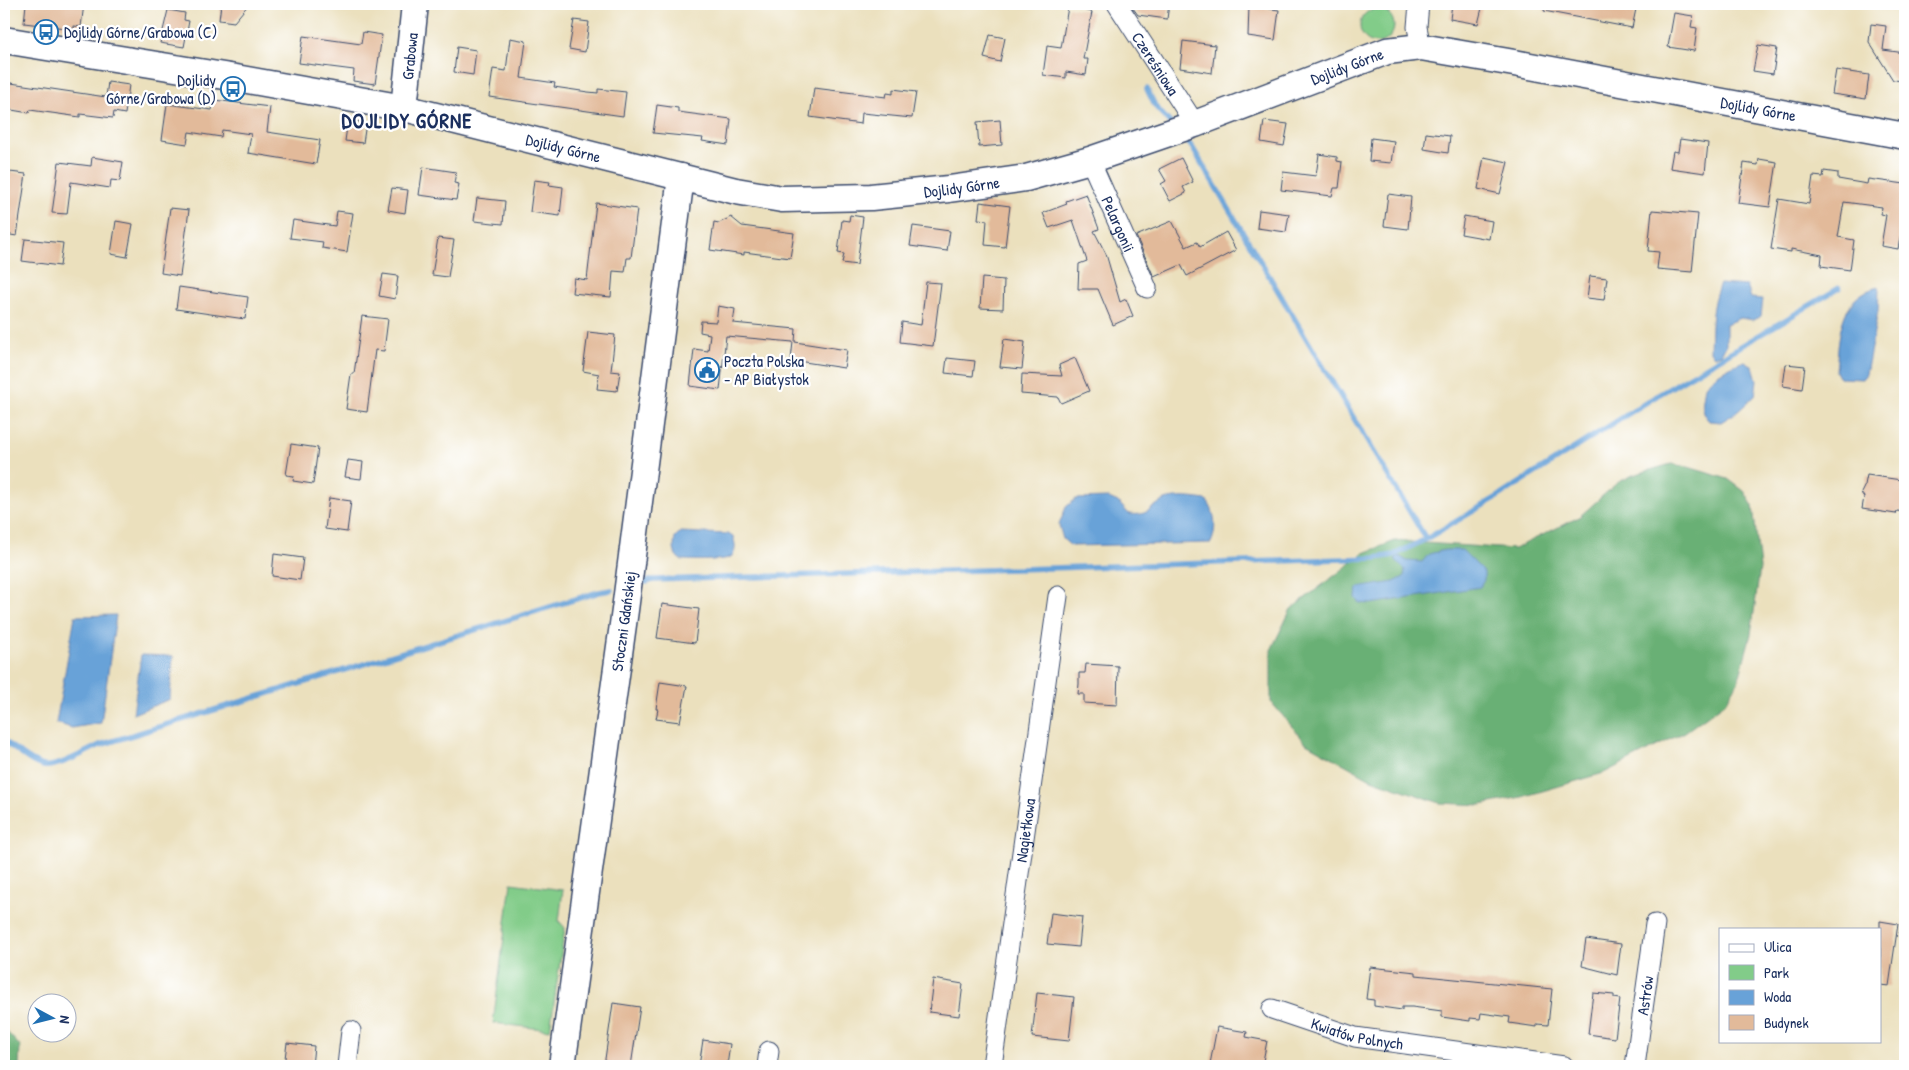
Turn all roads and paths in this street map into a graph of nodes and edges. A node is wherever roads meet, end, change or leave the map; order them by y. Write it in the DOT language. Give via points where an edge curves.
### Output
graph roads {
  1 [pos="415,4"];
  2 [pos="1117,4"];
  3 [pos="1419,4"];
  4 [pos="4,40"];
  5 [pos="1421,48"];
  6 [pos="404,108"];
  7 [pos="1194,124"];
  8 [pos="1905,136"];
  9 [pos="1090,160"];
  10 [pos="681,176"];
  11 [pos="1147,288"];
  12 [pos="1058,596"];
  13 [pos="1655,924"];
  14 [pos="1272,1009"];
  15 [pos="351,1031"];
  16 [pos="347,1066"];
  17 [pos="562,1066"];
  18 [pos="992,1066"];
  19 [pos="1564,1066"];
  20 [pos="1635,1066"];
  1 -- 6 [label="street, Grabowa"];
  2 -- 7 [label="street, Czereśniowa"];
  3 -- 5 [label="street" via="1417,27"];
  4 -- 6 [label="street, Dojlidy Górne"];
  5 -- 7 [label="street, Dojlidy Górne" via="1387,52"];
  5 -- 8 [label="street, Dojlidy Górne" via="1514,62"];
  6 -- 10 [label="street, Dojlidy Górne"];
  7 -- 9 [label="street, Dojlidy Górne"];
  9 -- 10 [label="street, Dojlidy Górne" via="1026,178 871,197 782,199"];
  9 -- 11 [label="street, Pelargonii"];
  10 -- 17 [label="street, Stoczni Gdańskiej"];
  12 -- 18 [label="street, Nagietkowa"];
  13 -- 20 [label="street, Astrów"];
  14 -- 19 [label="street, Kwiatów Polnych" via="1355,1037"];
  15 -- 16 [label="street"];
}
